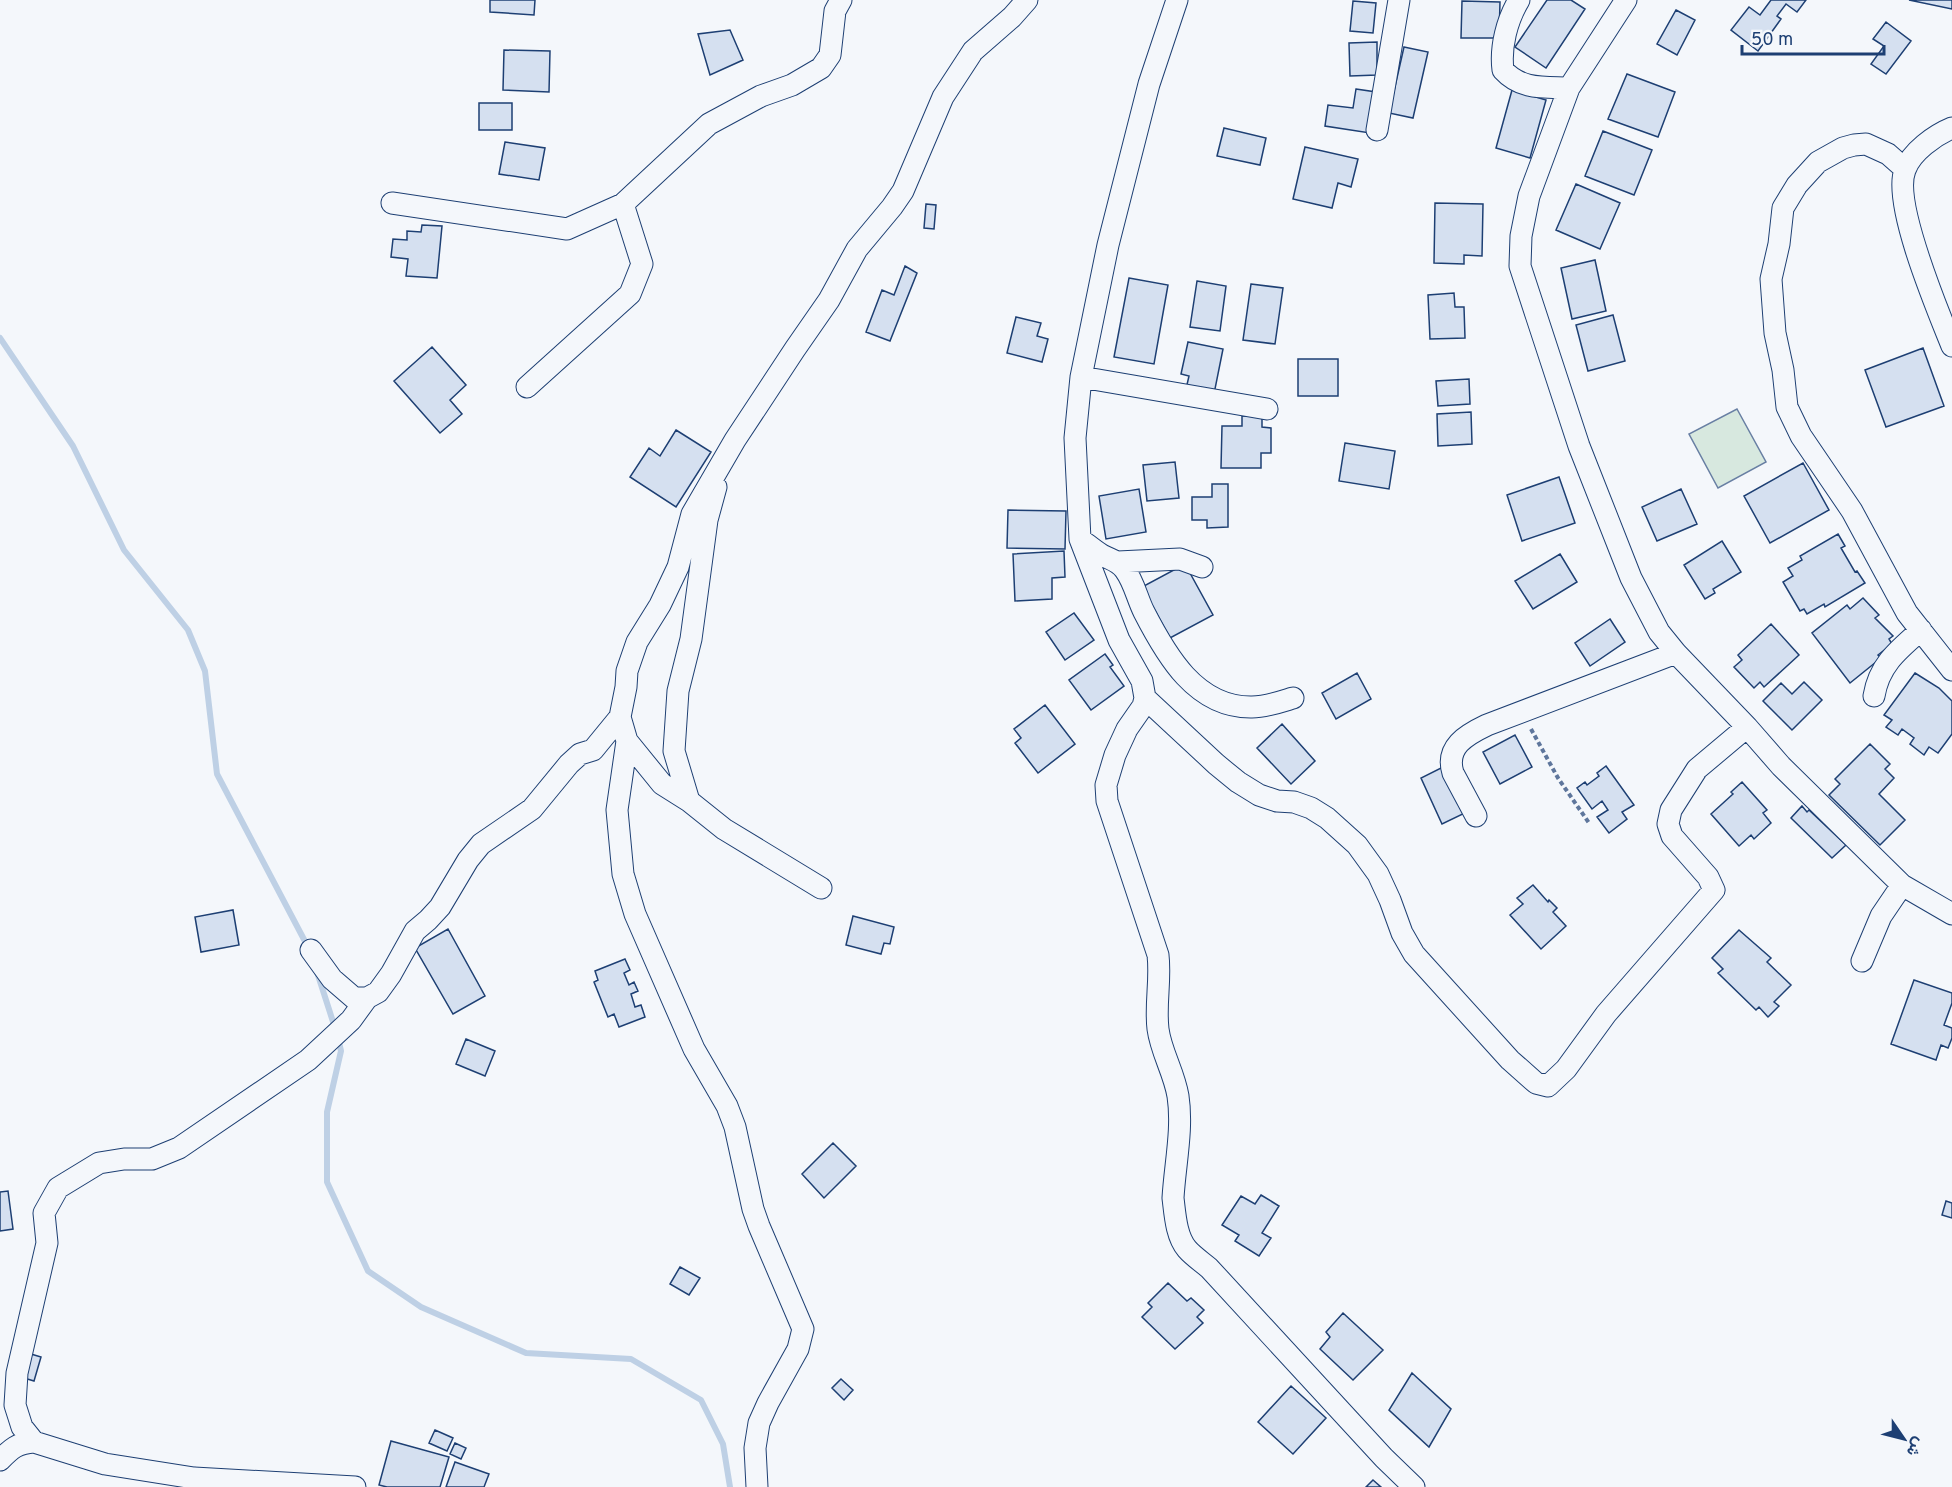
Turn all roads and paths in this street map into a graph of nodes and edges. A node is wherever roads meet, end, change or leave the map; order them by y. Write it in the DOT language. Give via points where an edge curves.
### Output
graph roads {
  1 [pos="841,0"];
  2 [pos="1028,0"];
  3 [pos="1177,0"];
  4 [pos="1399,0"];
  5 [pos="1519,0"];
  6 [pos="1626,0"];
  7 [pos="1569,88"];
  8 [pos="1952,128"];
  9 [pos="1377,130"];
  10 [pos="1905,169"];
  11 [pos="392,203"];
  12 [pos="623,204"];
  13 [pos="1952,346"];
  14 [pos="1081,377"];
  15 [pos="527,387"];
  16 [pos="1267,409"];
  17 [pos="723,460"];
  18 [pos="1080,539"];
  19 [pos="1118,562"];
  20 [pos="1202,567"];
  21 [pos="1921,630"];
  22 [pos="1676,653"];
  23 [pos="1952,670"];
  24 [pos="1874,696"];
  25 [pos="1145,698"];
  26 [pos="1293,698"];
  27 [pos="1521,712"];
  28 [pos="620,717"];
  29 [pos="1746,727"];
  30 [pos="627,741"];
  31 [pos="689,801"];
  32 [pos="1476,816"];
  33 [pos="1588,823"];
  34 [pos="1902,885"];
  35 [pos="821,888"];
  36 [pos="1952,914"];
  37 [pos="311,950"];
  38 [pos="1862,961"];
  39 [pos="366,998"];
  40 [pos="34,1442"];
  41 [pos="0,1460"];
  42 [pos="355,1487"];
  43 [pos="757,1487"];
  44 [pos="1414,1487"];
  1 -- 12 [label="street" via="835,11 830,56 820,68 709,124"];
  2 -- 17 [label="street" via="973,51 951,84 903,190 857,249 829,300"];
  3 -- 14 [label="street" via="1149,84"];
  4 -- 9 [label="street"];
  5 -- 7 [label="street" via="1503,42 1503,70 1512,80 1526,85"];
  6 -- 7 [label="street"];
  7 -- 22 [label="street" via="1529,196 1520,266 1579,446 1631,578 1659,632"];
  8 -- 10 [label="street" via="1937,134"];
  10 -- 13 [label="street" via="1901,185 1905,212"];
  10 -- 21 [label="street" via="1888,154 1866,144 1843,148 1818,162 1783,208 1771,279 1787,407"];
  11 -- 12 [label="street" via="567,229"];
  12 -- 15 [label="street" via="642,264 630,294"];
  14 -- 16 [label="street"];
  14 -- 18 [label="street" via="1075,438"];
  17 -- 28 [label="street" via="692,514 678,567 631,655"];
  17 -- 31 [label="street" via="707,520 691,639 678,691 674,751"];
  18 -- 19 [label="street"];
  18 -- 25 [label="street" via="1119,640 1142,681"];
  19 -- 20 [label="street" via="1180,559"];
  19 -- 26 [label="street" via="1130,577 1165,648 1184,676 1197,687 1235,705 1253,707"];
  21 -- 23 [label="street"];
  21 -- 24 [label="street" via="1883,668"];
  22 -- 27 [label="street"];
  22 -- 29 [label="street"];
  25 -- 29 [label="street" via="1238,782 1259,795 1311,808 1357,845 1378,874 1414,954 1510,1060 1536,1083 1548,1086 1566,1070 1606,1014 1714,890 1708,877 1672,836 1668,824 1671,810 1697,769"];
  25 -- 44 [label="street" via="1114,755 1106,785 1107,801 1160,967 1158,1031 1173,1073 1179,1109 1173,1198 1176,1225 1185,1247"];
  27 -- 32 [label="street" via="1474,731 1454,748 1450,766"];
  27 -- 33 [label="path"];
  28 -- 30 [label="street"];
  28 -- 39 [label="street" via="593,750 580,754 569,764 532,809 482,844 440,908 415,931 378,992"];
  29 -- 34 [label="street"];
  30 -- 31 [label="street" via="662,784"];
  30 -- 43 [label="street" via="617,810 626,887 694,1049 727,1106 753,1209 803,1329 798,1349 759,1424 755,1448"];
  31 -- 35 [label="street" via="724,829"];
  34 -- 36 [label="street"];
  34 -- 38 [label="street" via="1881,916"];
  37 -- 39 [label="street" via="344,991 354,998"];
  39 -- 40 [label="street" via="351,1020 308,1060 179,1148 152,1159 99,1163 58,1188 44,1213 47,1243 17,1373 15,1405 22,1427"];
  40 -- 41 [label="street" via="22,1443"];
  40 -- 42 [label="street" via="105,1464 194,1478"];
}
